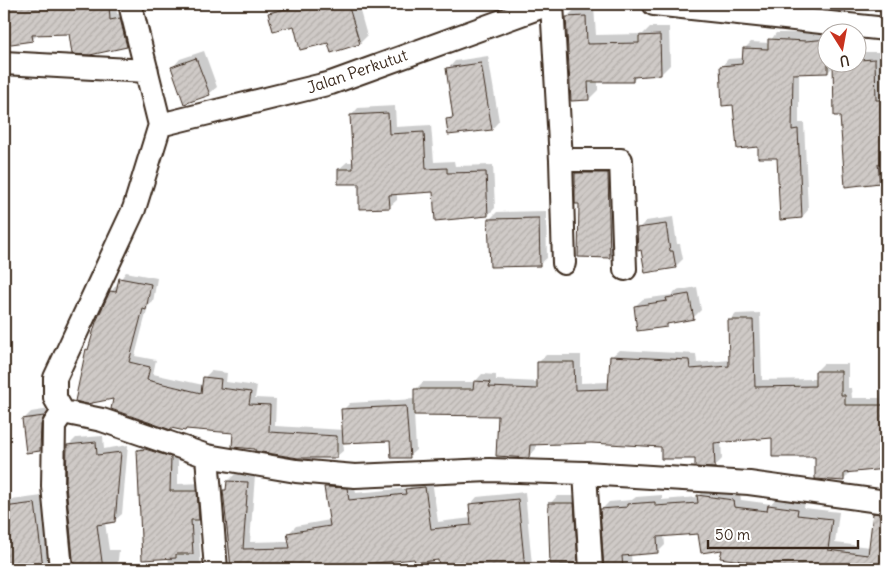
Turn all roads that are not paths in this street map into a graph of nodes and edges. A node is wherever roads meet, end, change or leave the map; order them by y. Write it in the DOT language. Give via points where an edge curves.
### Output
graph roads {
  1 [pos="130,4"];
  2 [pos="551,4"];
  3 [pos="654,4"];
  4 [pos="886,29"];
  5 [pos="4,63"];
  6 [pos="147,71"];
  7 [pos="160,125"];
  8 [pos="561,160"];
  9 [pos="564,263"];
  10 [pos="625,269"];
  11 [pos="63,412"];
  12 [pos="207,456"];
  13 [pos="586,473"];
  14 [pos="886,502"];
  15 [pos="61,569"];
  16 [pos="216,569"];
  17 [pos="591,569"];
  1 -- 6 [label="street"];
  2 -- 7 [label="street, Jalan Perkutut" via="331,83"];
  2 -- 8 [label="street"];
  3 -- 4 [label="street"];
  5 -- 6 [label="street"];
  6 -- 7 [label="street"];
  7 -- 11 [label="street" via="134,210 55,378 55,398"];
  8 -- 9 [label="street"];
  8 -- 10 [label="street" via="621,160"];
  11 -- 12 [label="street" via="102,420"];
  11 -- 15 [label="street" via="54,425 53,486"];
  12 -- 13 [label="street" via="296,471 356,476 489,470"];
  12 -- 16 [label="street"];
  13 -- 14 [label="street" via="749,483"];
  13 -- 17 [label="street"];
}
